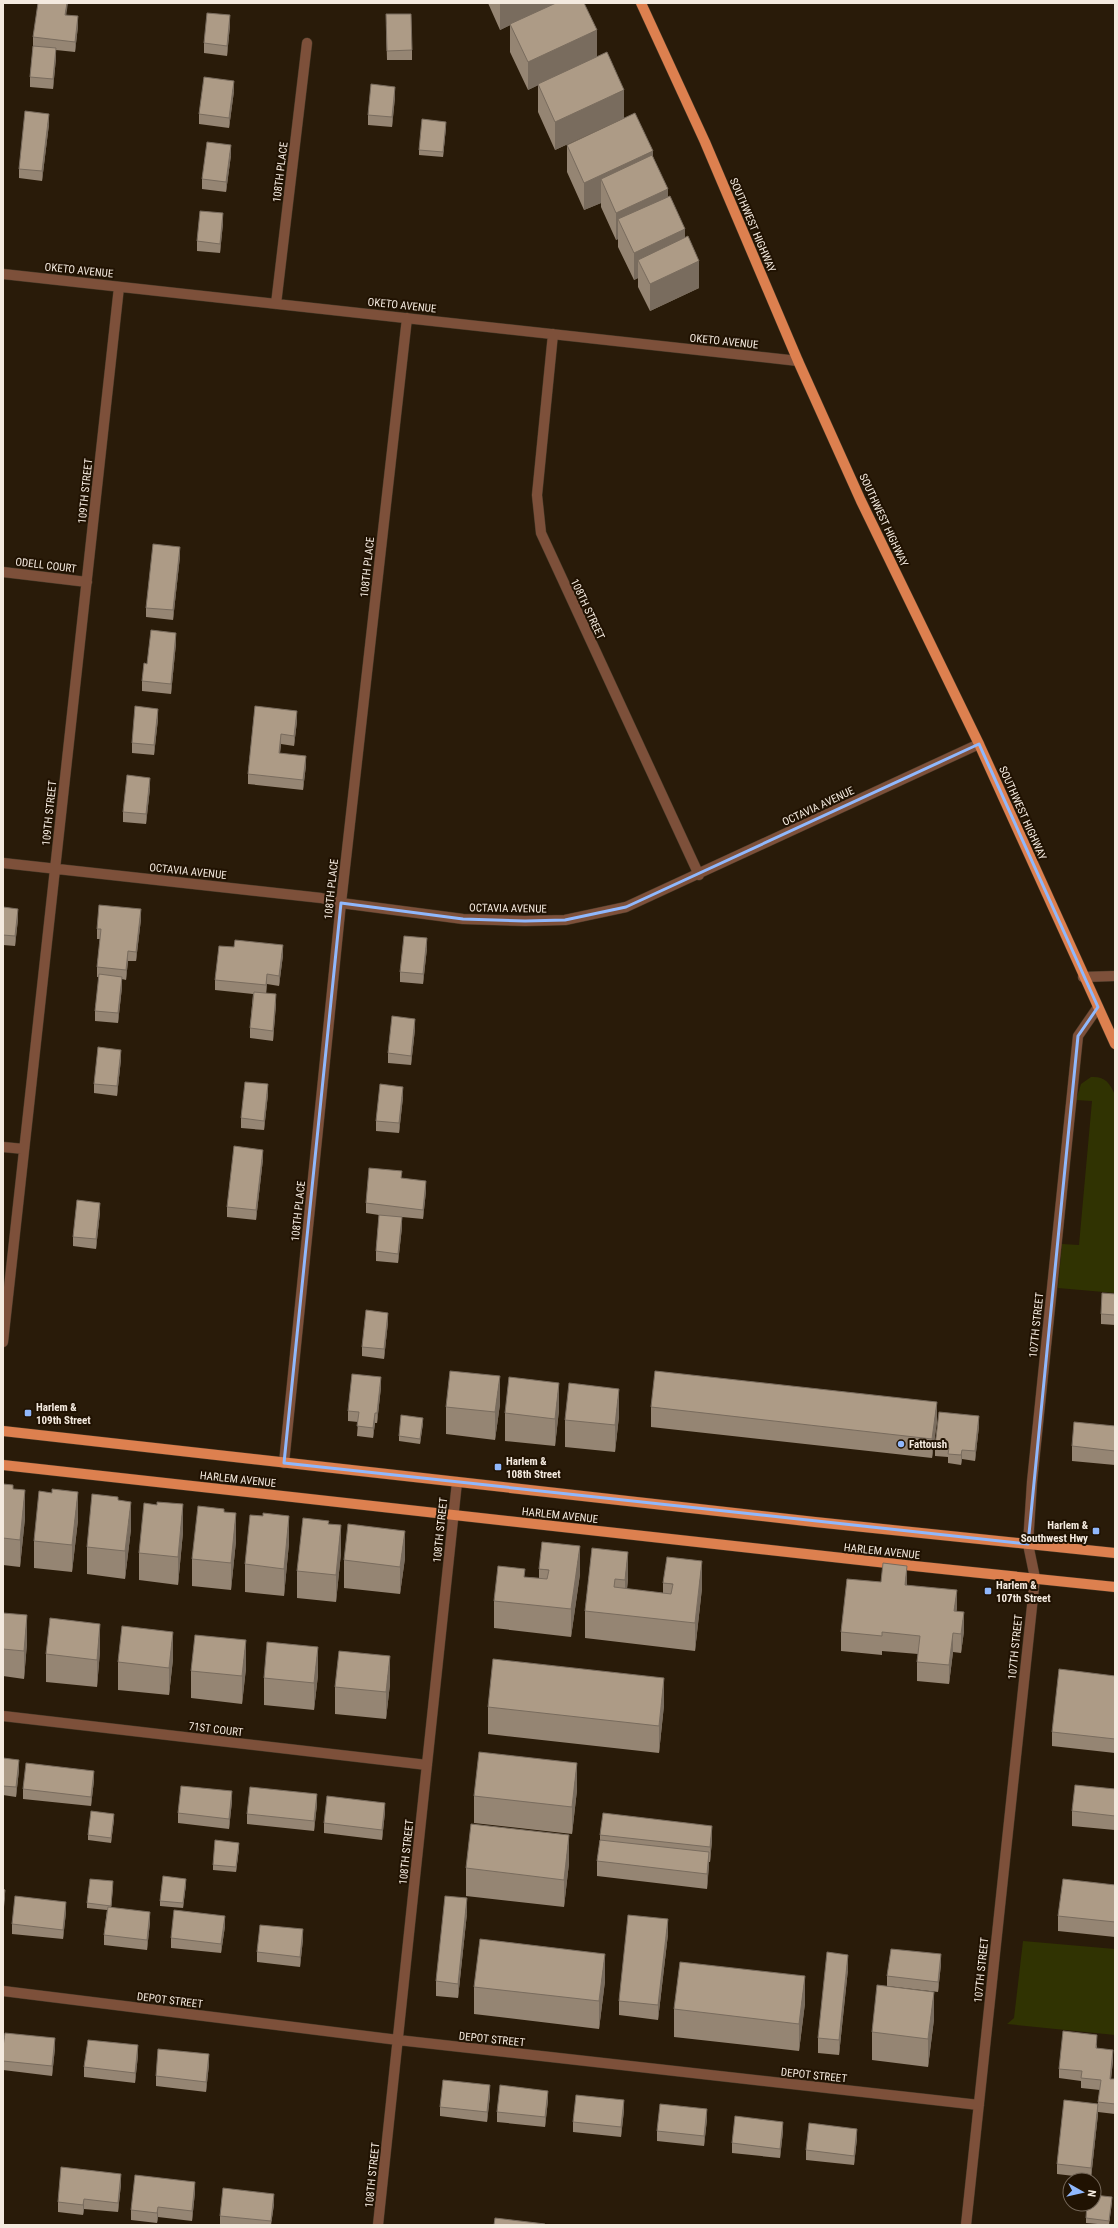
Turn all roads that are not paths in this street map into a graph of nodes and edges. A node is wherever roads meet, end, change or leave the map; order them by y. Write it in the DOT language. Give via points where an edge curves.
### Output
graph roads {
  1 [pos="641,3"];
  2 [pos="308,43"];
  3 [pos="3,274"];
  4 [pos="119,287"];
  5 [pos="276,304"];
  6 [pos="407,318"];
  7 [pos="553,334"];
  8 [pos="798,361"];
  9 [pos="3,572"];
  10 [pos="87,582"];
  11 [pos="979,744"];
  12 [pos="3,862"];
  13 [pos="55,868"];
  14 [pos="699,875"];
  15 [pos="341,903"];
  16 [pos="1115,976"];
  17 [pos="1083,977"];
  18 [pos="1098,1007"];
  19 [pos="1115,1044"];
  20 [pos="3,1147"];
  21 [pos="24,1149"];
  22 [pos="3,1342"];
  23 [pos="3,1430"];
  24 [pos="284,1462"];
  25 [pos="3,1464"];
  26 [pos="457,1482"];
  27 [pos="453,1515"];
  28 [pos="1028,1544"];
  29 [pos="1115,1553"];
  30 [pos="1035,1578"];
  31 [pos="1115,1587"];
  32 [pos="3,1716"];
  33 [pos="427,1765"];
  34 [pos="3,1991"];
  35 [pos="398,2040"];
  36 [pos="979,2105"];
  37 [pos="378,2225"];
  38 [pos="966,2225"];
  1 -- 8 [label="main road, SOUTHWEST HIGHWAY" via="705,142"];
  2 -- 5 [label="street, 108TH PLACE"];
  3 -- 4 [label="street, OKETO AVENUE"];
  4 -- 5 [label="street, OKETO AVENUE"];
  4 -- 10 [label="street, 109TH STREET"];
  5 -- 6 [label="street, OKETO AVENUE"];
  6 -- 7 [label="street, OKETO AVENUE"];
  6 -- 15 [label="street, 108TH PLACE"];
  7 -- 8 [label="street, OKETO AVENUE"];
  7 -- 14 [label="street, 108TH STREET" via="537,495 541,533"];
  8 -- 11 [label="main road, SOUTHWEST HIGHWAY" via="861,501"];
  9 -- 10 [label="street, ODELL COURT"];
  10 -- 13 [label="street, 109TH STREET"];
  11 -- 14 [label="street, OCTAVIA AVENUE"];
  11 -- 17 [label="main road, SOUTHWEST HIGHWAY"];
  12 -- 13 [label="street, OCTAVIA AVENUE"];
  13 -- 15 [label="street, OCTAVIA AVENUE" via="321,898"];
  13 -- 21 [label="street, 109TH STREET"];
  14 -- 15 [label="street, OCTAVIA AVENUE" via="626,907 565,920 463,919"];
  15 -- 24 [label="street, 108TH PLACE"];
  16 -- 17 [label="street"];
  17 -- 18 [label="main road, SOUTHWEST HIGHWAY"];
  18 -- 19 [label="main road, SOUTHWEST HIGHWAY"];
  18 -- 28 [label="street, 107TH STREET" via="1078,1036 1032,1482"];
  20 -- 21 [label="street"];
  21 -- 22 [label="street, 109TH STREET"];
  23 -- 24 [label="main road, HARLEM AVENUE"];
  24 -- 26 [label="main road, HARLEM AVENUE"];
  25 -- 27 [label="main road, HARLEM AVENUE"];
  26 -- 27 [label="street, 108TH STREET"];
  26 -- 28 [label="main road, HARLEM AVENUE"];
  27 -- 30 [label="main road, HARLEM AVENUE"];
  27 -- 33 [label="street, 108TH STREET"];
  28 -- 29 [label="main road, HARLEM AVENUE"];
  28 -- 30 [label="street, 107TH STREET"];
  30 -- 31 [label="main road, HARLEM AVENUE"];
  30 -- 36 [label="street, 107TH STREET"];
  32 -- 33 [label="street, 71ST COURT"];
  33 -- 35 [label="street, 108TH STREET"];
  34 -- 35 [label="street, DEPOT STREET"];
  35 -- 36 [label="street, DEPOT STREET"];
  35 -- 37 [label="street, 108TH STREET"];
  36 -- 38 [label="street, 107TH STREET"];
}
